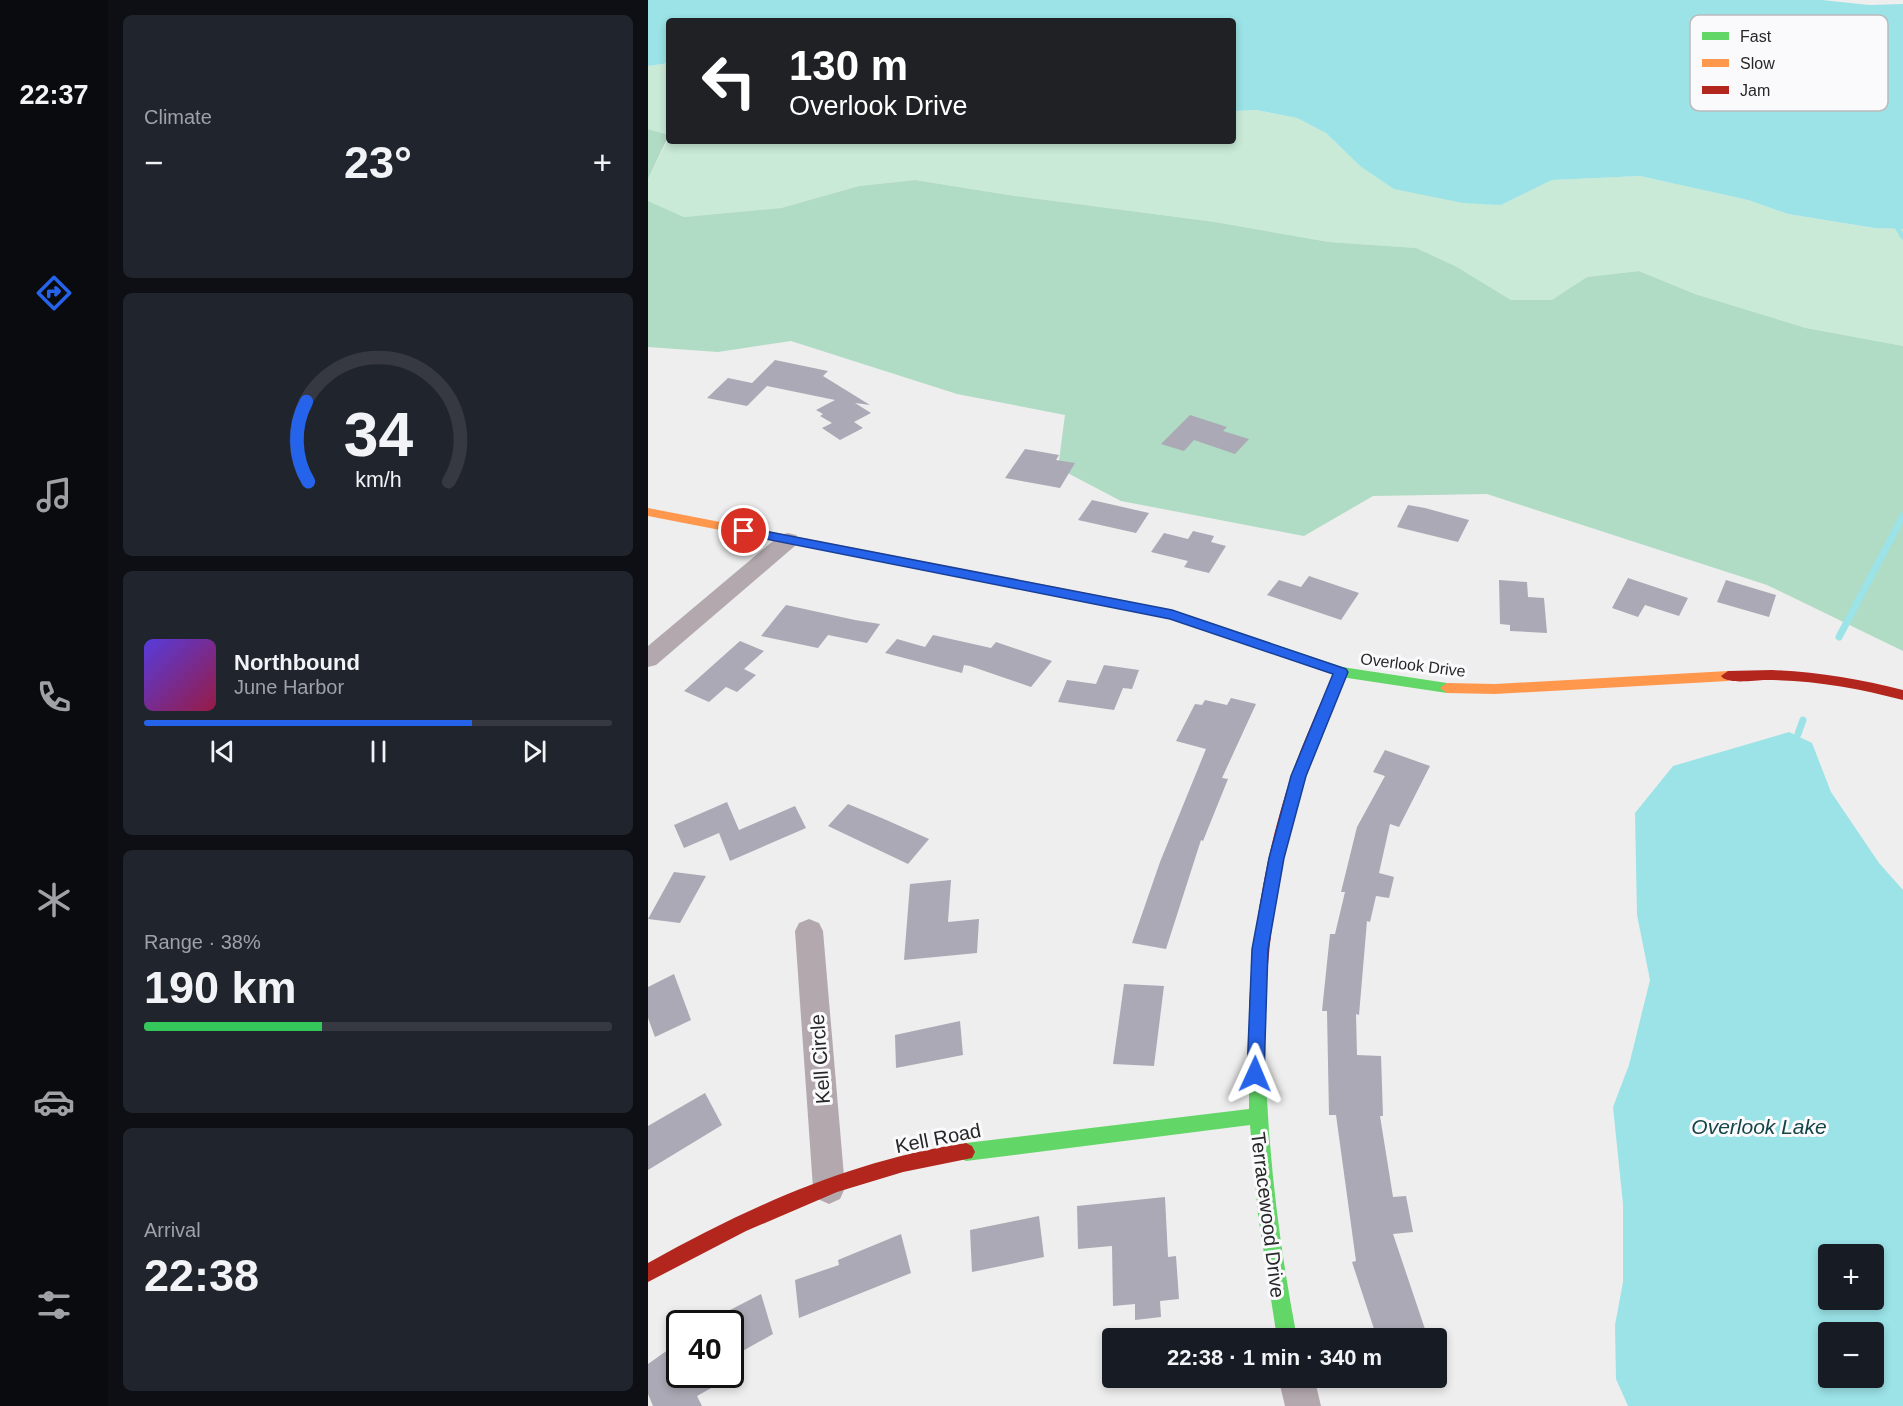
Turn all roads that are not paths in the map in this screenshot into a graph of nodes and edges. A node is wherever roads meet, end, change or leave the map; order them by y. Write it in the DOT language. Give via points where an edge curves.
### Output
graph roads {
  1 [pos="648,513"];
  2 [pos="788,540"];
  3 [pos="648,659"];
  4 [pos="1341,672"];
  5 [pos="1903,695"];
  6 [pos="809,931"];
  7 [pos="1256,1116"];
  8 [pos="829,1188"];
  9 [pos="648,1273"];
  10 [pos="1285,1328"];
  11 [pos="1299,1388"];
  12 [pos="1303,1406"];
  1 -- 2 [label="street, Overlook Drive"];
  2 -- 3 [label="street"];
  2 -- 4 [label="street, Overlook Drive" via="1172,615"];
  4 -- 5 [label="street, Overlook Drive" via="1438,688 1496,689 1759,674 1821,679"];
  4 -- 7 [label="street, Terracewood Drive" via="1298,776 1276,858 1260,949"];
  6 -- 8 [label="street, Kell Circle"];
  7 -- 8 [label="street, Kell Road" via="998,1146 903,1163"];
  7 -- 10 [label="street, Terracewood Drive" via="1259,1171"];
  8 -- 9 [label="street, Kell Road" via="712,1237"];
  11 -- 12 [label="street"];
}
